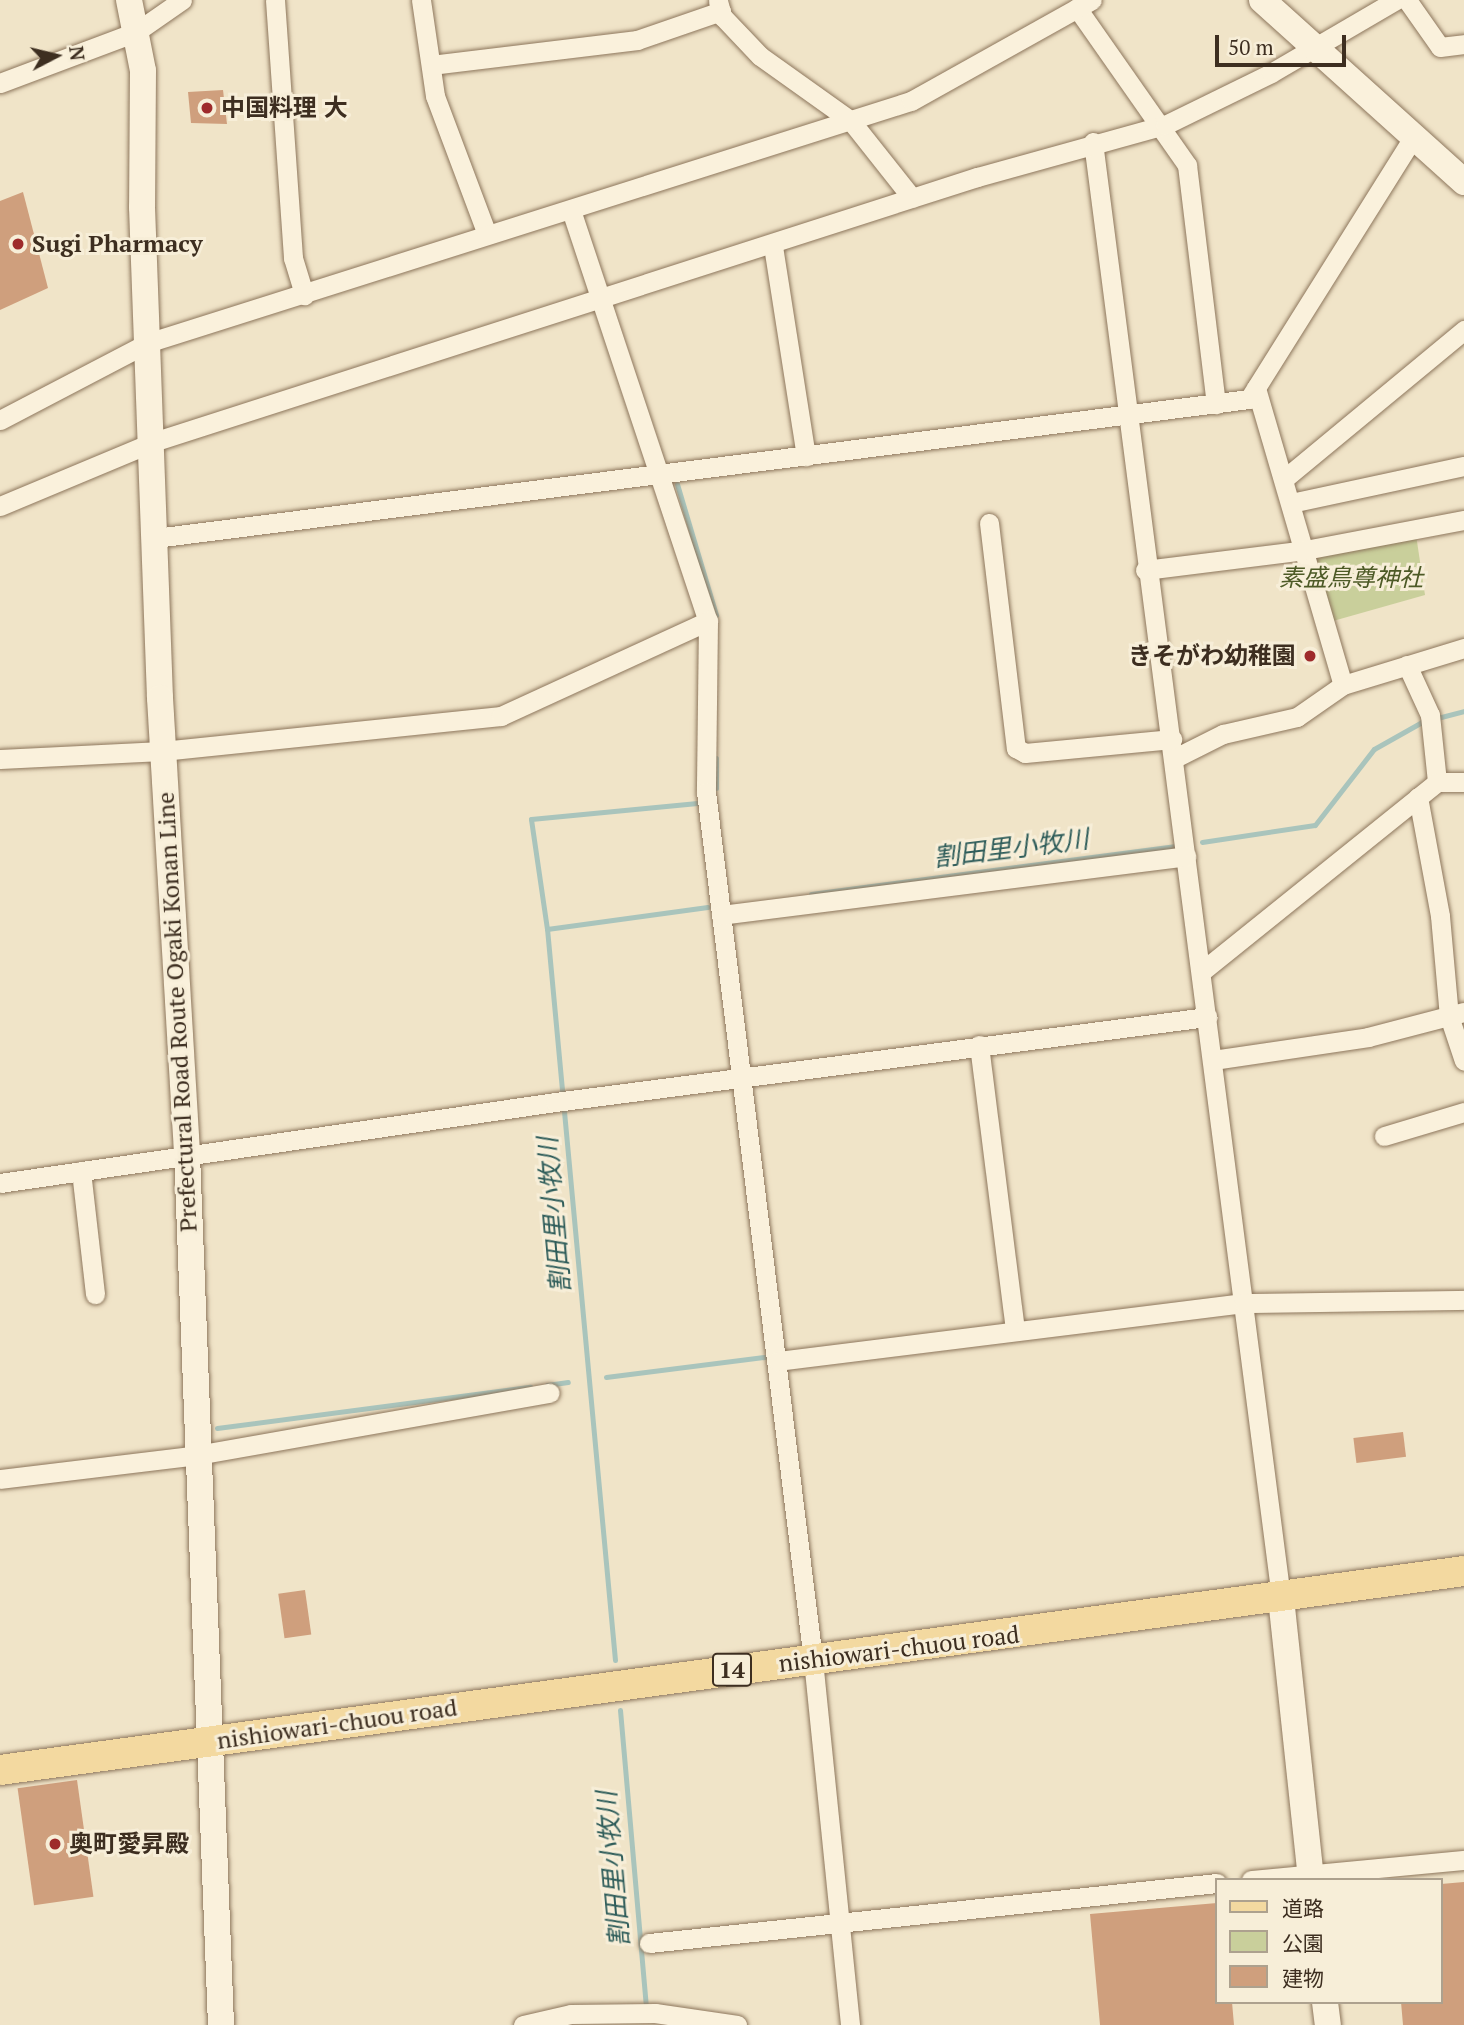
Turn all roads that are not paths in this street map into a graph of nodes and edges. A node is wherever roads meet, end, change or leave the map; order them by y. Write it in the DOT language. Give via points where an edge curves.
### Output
graph roads {
  1 [pos="129,0"];
  2 [pos="182,0"];
  3 [pos="275,0"];
  4 [pos="421,0"];
  5 [pos="1262,0"];
  6 [pos="1396,0"];
  7 [pos="1407,0"];
  8 [pos="1084,4"];
  9 [pos="719,5"];
  10 [pos="136,32"];
  11 [pos="1464,44"];
  12 [pos="1315,47"];
  13 [pos="431,65"];
  14 [pos="0,83"];
  15 [pos="851,121"];
  16 [pos="1165,125"];
  17 [pos="1413,138"];
  18 [pos="1093,142"];
  19 [pos="1464,182"];
  20 [pos="912,198"];
  21 [pos="571,210"];
  22 [pos="487,234"];
  23 [pos="772,246"];
  24 [pos="304,295"];
  25 [pos="601,300"];
  26 [pos="1462,337"];
  27 [pos="147,343"];
  28 [pos="1256,388"];
  29 [pos="1216,404"];
  30 [pos="1126,416"];
  31 [pos="0,420"];
  32 [pos="153,442"];
  33 [pos="806,456"];
  34 [pos="1464,466"];
  35 [pos="662,474"];
  36 [pos="1284,479"];
  37 [pos="1291,503"];
  38 [pos="0,506"];
  39 [pos="1464,520"];
  40 [pos="989,523"];
  41 [pos="155,538"];
  42 [pos="1305,550"];
  43 [pos="1145,570"];
  44 [pos="708,621"];
  45 [pos="1464,648"];
  46 [pos="1407,665"];
  47 [pos="1343,685"];
  48 [pos="1172,739"];
  49 [pos="162,751"];
  50 [pos="1175,758"];
  51 [pos="0,759"];
  52 [pos="1437,782"];
  53 [pos="1464,782"];
  54 [pos="1418,797"];
  55 [pos="1186,856"];
  56 [pos="721,915"];
  57 [pos="1201,972"];
  58 [pos="1456,1014"];
  59 [pos="1207,1017"];
  60 [pos="979,1045"];
  61 [pos="1213,1060"];
  62 [pos="1464,1061"];
  63 [pos="740,1080"];
  64 [pos="1464,1112"];
  65 [pos="1384,1136"];
  66 [pos="187,1155"];
  67 [pos="81,1171"];
  68 [pos="0,1183"];
  69 [pos="95,1294"];
  70 [pos="1464,1300"];
  71 [pos="1244,1303"];
  72 [pos="1015,1330"];
  73 [pos="778,1361"];
  74 [pos="550,1393"];
  75 [pos="197,1455"];
  76 [pos="0,1479"];
  77 [pos="1464,1571"];
  78 [pos="1281,1598"];
  79 [pos="813,1660"];
  80 [pos="209,1743"];
  81 [pos="0,1770"];
  82 [pos="1464,1860"];
  83 [pos="1310,1877"];
  84 [pos="1290,1878"];
  85 [pos="1216,1883"];
  86 [pos="835,1918"];
  87 [pos="649,1943"];
  88 [pos="1325,2004"];
  89 [pos="221,2025"];
  90 [pos="523,2025"];
  91 [pos="737,2025"];
  92 [pos="850,2025"];
  93 [pos="1328,2025"];
  1 -- 10 [label="main road, Prefectural Road Route Ogaki Konan Line"];
  2 -- 10 [label="street"];
  3 -- 24 [label="street" via="293,258"];
  4 -- 13 [label="street"];
  5 -- 12 [label="main road"];
  6 -- 12 [label="street"];
  7 -- 11 [label="street" via="1440,47"];
  8 -- 15 [label="street" via="911,101"];
  8 -- 16 [label="street"];
  9 -- 13 [label="street" via="637,40"];
  9 -- 15 [label="street" via="789,82"];
  10 -- 14 [label="street"];
  10 -- 27 [label="main road, Prefectural Road Route Ogaki Konan Line" via="143,71"];
  12 -- 16 [label="street"];
  12 -- 17 [label="main road"];
  13 -- 22 [label="street" via="435,96"];
  15 -- 20 [label="street"];
  15 -- 21 [label="street"];
  16 -- 18 [label="street"];
  16 -- 29 [label="street" via="1187,164"];
  17 -- 19 [label="main road"];
  17 -- 28 [label="street"];
  18 -- 20 [label="street"];
  18 -- 30 [label="street"];
  20 -- 23 [label="street"];
  21 -- 22 [label="street"];
  21 -- 25 [label="street"];
  22 -- 24 [label="street"];
  23 -- 25 [label="street"];
  23 -- 33 [label="street"];
  24 -- 27 [label="street"];
  25 -- 32 [label="street"];
  25 -- 35 [label="street"];
  26 -- 36 [label="street"];
  27 -- 31 [label="street"];
  27 -- 32 [label="main road, Prefectural Road Route Ogaki Konan Line"];
  28 -- 29 [label="street" via="1249,399"];
  28 -- 36 [label="street"];
  29 -- 30 [label="street"];
  30 -- 33 [label="street"];
  30 -- 43 [label="street"];
  32 -- 38 [label="street"];
  32 -- 41 [label="main road, Prefectural Road Route Ogaki Konan Line"];
  33 -- 35 [label="street"];
  34 -- 37 [label="street"];
  35 -- 41 [label="street"];
  35 -- 44 [label="street"];
  36 -- 37 [label="street"];
  37 -- 42 [label="street"];
  39 -- 42 [label="street"];
  40 -- 48 [label="street" via="1016,748 1026,753"];
  41 -- 49 [label="main road, Prefectural Road Route Ogaki Konan Line"];
  42 -- 43 [label="street"];
  42 -- 47 [label="street"];
  43 -- 48 [label="street"];
  44 -- 49 [label="street" via="501,716"];
  44 -- 56 [label="street" via="705,792"];
  45 -- 46 [label="street"];
  46 -- 47 [label="street"];
  46 -- 52 [label="street" via="1430,719"];
  47 -- 50 [label="street" via="1297,717 1223,734"];
  48 -- 50 [label="street"];
  49 -- 51 [label="street"];
  49 -- 66 [label="main road, Prefectural Road Route Ogaki Konan Line"];
  50 -- 55 [label="street"];
  52 -- 53 [label="street"];
  52 -- 54 [label="street"];
  54 -- 57 [label="street"];
  54 -- 58 [label="street"];
  55 -- 56 [label="street"];
  55 -- 57 [label="street"];
  56 -- 63 [label="street"];
  57 -- 59 [label="street"];
  58 -- 61 [label="street" via="1368,1037"];
  58 -- 62 [label="street"];
  59 -- 60 [label="street"];
  59 -- 61 [label="street"];
  60 -- 63 [label="street"];
  60 -- 72 [label="street"];
  61 -- 71 [label="street"];
  63 -- 66 [label="street"];
  63 -- 73 [label="street"];
  64 -- 65 [label="street"];
  66 -- 67 [label="street"];
  66 -- 75 [label="main road, Prefectural Road Route Ogaki Konan Line"];
  67 -- 68 [label="street"];
  67 -- 69 [label="street"];
  70 -- 71 [label="street"];
  71 -- 72 [label="street"];
  71 -- 78 [label="street"];
  72 -- 73 [label="street"];
  73 -- 79 [label="street"];
  74 -- 75 [label="street"];
  75 -- 76 [label="street"];
  75 -- 80 [label="main road, Prefectural Road Route Ogaki Konan Line"];
  77 -- 78 [label="main road, nishiowari-chuou road / 14"];
  78 -- 79 [label="main road, nishiowari-chuou road / 14"];
  78 -- 83 [label="main road"];
  79 -- 80 [label="main road, nishiowari-chuou road / 14"];
  79 -- 86 [label="street"];
  80 -- 81 [label="main road, nishiowari-chuou road / 14"];
  80 -- 89 [label="main road, Prefectural Road Route Ogaki Konan Line"];
  82 -- 83 [label="street"];
  83 -- 84 [label="street"];
  85 -- 86 [label="street"];
  86 -- 87 [label="street"];
  86 -- 92 [label="street"];
  88 -- 93 [label="main road"];
  90 -- 91 [label="street" via="571,2014 647,2013"];
}
